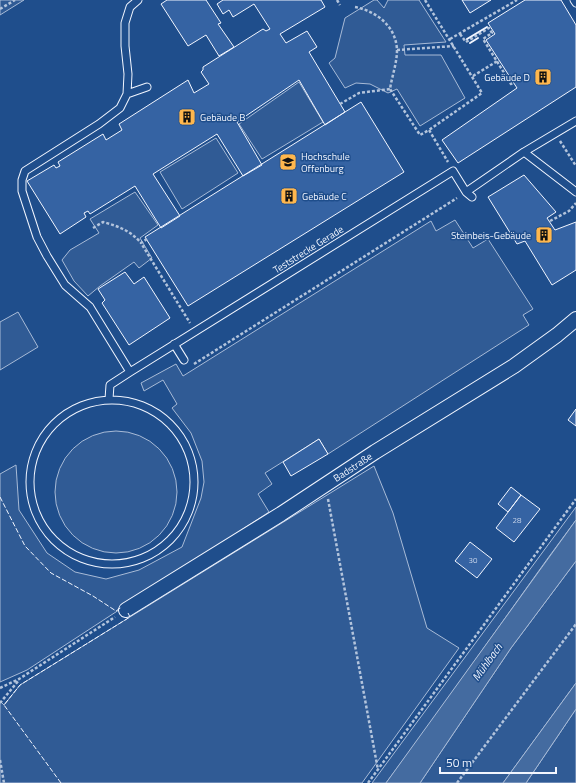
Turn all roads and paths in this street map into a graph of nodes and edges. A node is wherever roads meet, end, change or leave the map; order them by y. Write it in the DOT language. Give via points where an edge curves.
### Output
graph roads {
  1 [pos="14,0"];
  2 [pos="138,0"];
  3 [pos="337,0"];
  4 [pos="425,0"];
  5 [pos="517,0"];
  6 [pos="574,0"];
  7 [pos="576,3"];
  8 [pos="340,5"];
  9 [pos="355,7"];
  10 [pos="0,9"];
  11 [pos="460,34"];
  12 [pos="450,39"];
  13 [pos="454,46"];
  14 [pos="397,50"];
  15 [pos="498,60"];
  16 [pos="473,76"];
  17 [pos="513,83"];
  18 [pos="147,87"];
  19 [pos="390,89"];
  20 [pos="127,94"];
  21 [pos="340,104"];
  22 [pos="576,121"];
  23 [pos="429,130"];
  24 [pos="555,133"];
  25 [pos="524,152"];
  26 [pos="576,166"];
  27 [pos="453,171"];
  28 [pos="576,192"];
  29 [pos="469,195"];
  30 [pos="576,203"];
  31 [pos="550,221"];
  32 [pos="93,228"];
  33 [pos="147,239"];
  34 [pos="141,243"];
  35 [pos="576,319"];
  36 [pos="195,331"];
  37 [pos="174,344"];
  38 [pos="184,360"];
  39 [pos="188,368"];
  40 [pos="130,372"];
  41 [pos="109,399"];
  42 [pos="326,485"];
  43 [pos="576,499"];
  44 [pos="126,610"];
  45 [pos="576,624"];
  46 [pos="20,679"];
  47 [pos="0,688"];
  48 [pos="0,703"];
  49 [pos="0,760"];
  50 [pos="378,770"];
  51 [pos="4,783"];
  52 [pos="368,783"];
  53 [pos="457,783"];
  1 -- 10 [label="path"];
  2 -- 20 [label="lane" via="130,8 125,23"];
  3 -- 8 [label="path"];
  4 -- 12 [label="path"];
  5 -- 11 [label="path"];
  6 -- 7 [label="lane"];
  9 -- 14 [label="path" via="366,9 383,19 395,39"];
  11 -- 12 [label="path"];
  11 -- 15 [label="path" via="466,42 489,28 492,33 483,39"];
  12 -- 13 [label="path"];
  13 -- 14 [label="path"];
  13 -- 16 [label="path"];
  14 -- 19 [label="path"];
  15 -- 16 [label="path"];
  15 -- 17 [label="path" via="511,84"];
  16 -- 23 [label="path" via="482,92"];
  18 -- 20 [label="lane"];
  19 -- 21 [label="path" via="359,93"];
  19 -- 23 [label="path" via="420,135"];
  20 -- 40 [label="lane" via="120,108 99,124 25,171 22,191 37,237 47,256 65,285 90,307"];
  22 -- 24 [label="lane"];
  23 -- 27 [label="path"];
  24 -- 25 [label="lane"];
  24 -- 26 [label="path"];
  25 -- 28 [label="lane"];
  25 -- 29 [label="lane"];
  27 -- 29 [label="lane"];
  27 -- 36 [label="lane, Teststrecke Gerade"];
  29 -- 39 [label="path"];
  30 -- 31 [label="path" via="569,211"];
  32 -- 34 [label="path" via="103,222 118,226 135,236"];
  33 -- 34 [label="path"];
  34 -- 36 [label="path"];
  35 -- 42 [label="street, Badstraße" via="514,366"];
  36 -- 37 [label="lane, Teststrecke Gerade"];
  37 -- 38 [label="lane"];
  37 -- 40 [label="lane, Teststrecke Gerade"];
  40 -- 41 [label="lane, Teststrecke Gerade" via="110,385"];
  41 -- 41 [label="lane" via="136,402 160,415 179,434 191,459 194,486 189,512 174,536 154,553 128,563 101,564 75,556 53,540 37,517 30,491 31,464 41,438 59,418 82,404"];
  42 -- 44 [label="street, Badstraße"];
  42 -- 50 [label="path"];
  43 -- 50 [label="path"];
  44 -- 46 [label="path"];
  45 -- 53 [label="path"];
  46 -- 47 [label="path"];
  46 -- 48 [label="path"];
  49 -- 51 [label="path"];
  50 -- 52 [label="path"];
}
